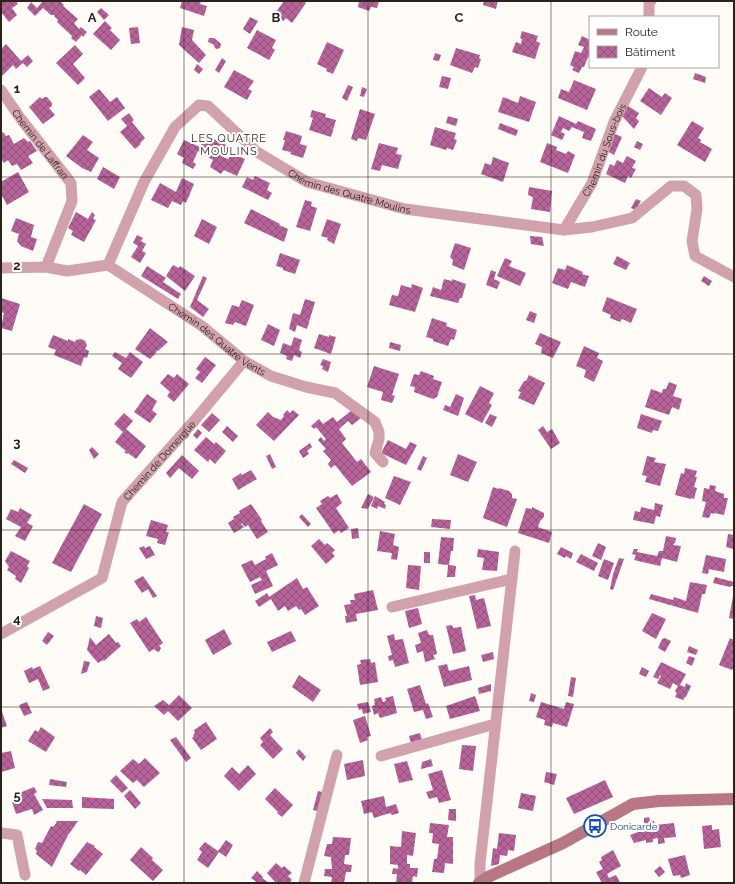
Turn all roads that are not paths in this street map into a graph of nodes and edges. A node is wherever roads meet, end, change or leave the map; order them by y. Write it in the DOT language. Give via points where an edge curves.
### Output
graph roads {
  1 [pos="651,1"];
  2 [pos="649,16"];
  3 [pos="641,68"];
  4 [pos="1,90"];
  5 [pos="564,230"];
  6 [pos="108,265"];
  7 [pos="46,267"];
  8 [pos="1,268"];
  9 [pos="734,277"];
  10 [pos="244,361"];
  11 [pos="383,462"];
  12 [pos="515,551"];
  13 [pos="512,579"];
  14 [pos="392,607"];
  15 [pos="1,634"];
  16 [pos="495,724"];
  17 [pos="336,755"];
  18 [pos="381,756"];
  19 [pos="734,799"];
  20 [pos="1,833"];
  21 [pos="25,875"];
  22 [pos="304,883"];
  23 [pos="480,883"];
  1 -- 2 [label="street"];
  3 -- 5 [label="street, Chemin du Sous-bois" via="614,122 592,183"];
  4 -- 7 [label="street, Chemin de Laffran" via="71,183 72,201"];
  5 -- 6 [label="street, Chemin des Quatre Moulins" via="405,209 307,182 257,152 208,106 199,105 175,127 144,182"];
  5 -- 9 [label="street, Chemin des Quatre Moulins" via="632,218 671,186 684,186 696,195 697,209 692,241 695,256"];
  6 -- 7 [label="street" via="67,271"];
  6 -- 10 [label="street, Chemin des Quatre Vents" via="202,326"];
  7 -- 8 [label="street"];
  10 -- 11 [label="street, Chemin des Quatre Vents" via="271,376 335,393 375,422 379,432 375,453"];
  10 -- 15 [label="street, Chemin de Domergue" via="194,422 122,502 102,578"];
  12 -- 13 [label="street"];
  13 -- 14 [label="street"];
  13 -- 16 [label="street"];
  16 -- 18 [label="street"];
  16 -- 23 [label="street"];
  17 -- 22 [label="street"];
  19 -- 23 [label="street" via="633,804 563,843"];
  20 -- 21 [label="street" via="17,835"];
}
